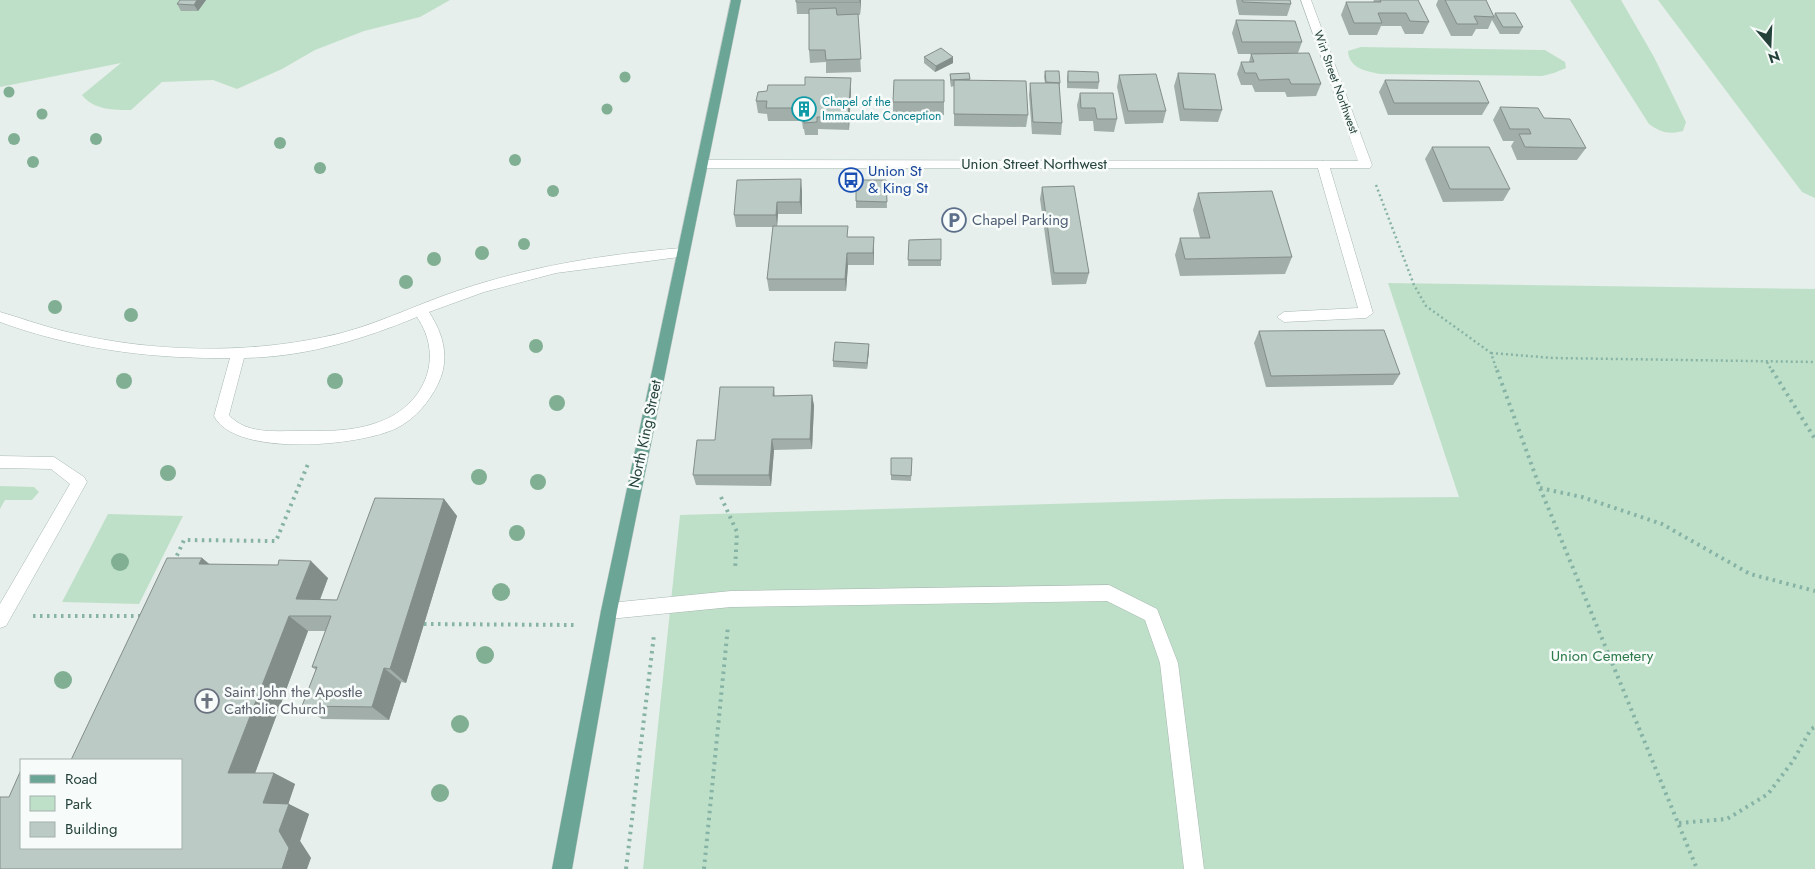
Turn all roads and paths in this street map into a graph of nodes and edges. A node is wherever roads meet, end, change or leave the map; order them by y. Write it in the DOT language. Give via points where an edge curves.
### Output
graph roads {
  1 [pos="736,0"];
  2 [pos="1306,0"];
  3 [pos="702,164"];
  4 [pos="1323,165"];
  5 [pos="1366,165"];
  6 [pos="682,253"];
  7 [pos="420,310"];
  8 [pos="0,317"];
  9 [pos="1284,318"];
  10 [pos="238,353"];
  11 [pos="1491,353"];
  12 [pos="1767,362"];
  13 [pos="1815,362"];
  14 [pos="1815,440"];
  15 [pos="0,462"];
  16 [pos="1540,488"];
  17 [pos="295,493"];
  18 [pos="721,497"];
  19 [pos="172,566"];
  20 [pos="1815,591"];
  21 [pos="731,599"];
  22 [pos="658,605"];
  23 [pos="609,610"];
  24 [pos="148,616"];
  25 [pos="50,617"];
  26 [pos="0,620"];
  27 [pos="424,624"];
  28 [pos="577,626"];
  29 [pos="1815,727"];
  30 [pos="1679,823"];
  31 [pos="562,869"];
  32 [pos="626,869"];
  33 [pos="704,869"];
  34 [pos="1194,869"];
  35 [pos="1697,869"];
  1 -- 3 [label="main road, North King Street"];
  2 -- 5 [label="street, Wirt Street Northwest"];
  3 -- 4 [label="street, Union Street Northwest"];
  3 -- 6 [label="main road, North King Street"];
  4 -- 5 [label="street, Union Street Northwest"];
  4 -- 9 [label="street" via="1366,314"];
  5 -- 11 [label="path" via="1414,285 1426,306"];
  6 -- 7 [label="street" via="598,260 542,271"];
  6 -- 23 [label="main road, North King Street"];
  7 -- 10 [label="street" via="324,343"];
  7 -- 10 [label="street" via="437,343 438,358 431,384 411,411 391,424 367,432 329,437 280,437 251,435 232,429 221,416"];
  8 -- 10 [label="street" via="95,342 152,349"];
  11 -- 12 [label="path" via="1553,358"];
  11 -- 16 [label="path"];
  12 -- 13 [label="path"];
  12 -- 14 [label="path"];
  15 -- 26 [label="street" via="54,463 79,482"];
  16 -- 20 [label="path" via="1582,497 1653,521 1750,574"];
  16 -- 30 [label="path"];
  17 -- 19 [label="path" via="276,541 184,540"];
  18 -- 21 [label="path" via="736,521 739,536"];
  21 -- 22 [label="street"];
  21 -- 33 [label="path"];
  21 -- 34 [label="street" via="1109,593 1151,615 1169,663"];
  22 -- 23 [label="street"];
  22 -- 32 [label="path"];
  23 -- 31 [label="main road, North King Street"];
  24 -- 25 [label="path"];
  27 -- 28 [label="path"];
  29 -- 30 [label="path" via="1768,794 1727,820"];
  30 -- 35 [label="path"];
}
